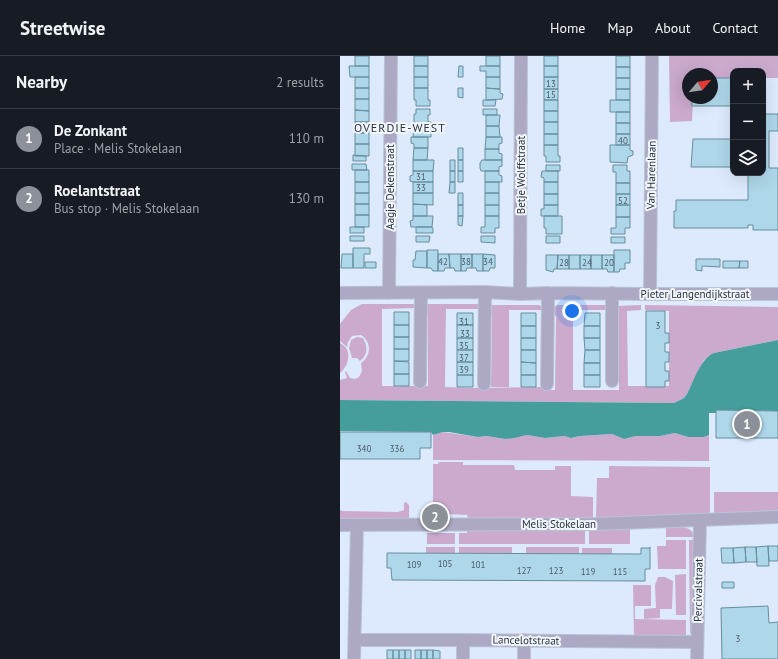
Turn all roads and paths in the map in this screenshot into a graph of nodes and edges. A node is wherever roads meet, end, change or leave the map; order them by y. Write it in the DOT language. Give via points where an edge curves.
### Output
graph roads {
  1 [pos="390,56"];
  2 [pos="521,56"];
  3 [pos="652,56"];
  4 [pos="340,292"];
  5 [pos="484,292"];
  6 [pos="548,292"];
  7 [pos="389,293"];
  8 [pos="421,293"];
  9 [pos="612,293"];
  10 [pos="520,294"];
  11 [pos="650,294"];
  12 [pos="778,294"];
  13 [pos="612,381"];
  14 [pos="420,382"];
  15 [pos="484,384"];
  16 [pos="547,384"];
  17 [pos="778,517"];
  18 [pos="700,521"];
  19 [pos="340,524"];
  20 [pos="357,525"];
  21 [pos="355,640"];
  22 [pos="463,640"];
  23 [pos="524,640"];
  24 [pos="697,642"];
  25 [pos="354,659"];
  26 [pos="463,659"];
  27 [pos="524,659"];
  28 [pos="698,659"];
  1 -- 7 [label="street, Aagje Dekenstraat"];
  2 -- 10 [label="street, Betje Wolffstraat"];
  3 -- 11 [label="street, Van Harenlaan"];
  4 -- 7 [label="street, Pieter Langendijkstraat"];
  5 -- 8 [label="street, Pieter Langendijkstraat"];
  5 -- 10 [label="street, Pieter Langendijkstraat"];
  5 -- 15 [label="street"];
  6 -- 9 [label="street, Pieter Langendijkstraat"];
  6 -- 10 [label="street, Pieter Langendijkstraat"];
  6 -- 16 [label="street"];
  7 -- 8 [label="street, Pieter Langendijkstraat"];
  8 -- 14 [label="street"];
  9 -- 11 [label="street, Pieter Langendijkstraat"];
  9 -- 13 [label="street"];
  11 -- 12 [label="street, Pieter Langendijkstraat"];
  17 -- 18 [label="street, Melis Stokelaan"];
  18 -- 20 [label="street, Melis Stokelaan"];
  18 -- 24 [label="street, Percivalstraat"];
  19 -- 20 [label="street, Melis Stokelaan"];
  20 -- 21 [label="street"];
  21 -- 22 [label="street, Lancelotstraat"];
  21 -- 25 [label="street"];
  22 -- 23 [label="street, Lancelotstraat"];
  22 -- 26 [label="street"];
  23 -- 24 [label="street, Lancelotstraat"];
  23 -- 27 [label="street"];
  24 -- 28 [label="street, Percivalstraat"];
}
